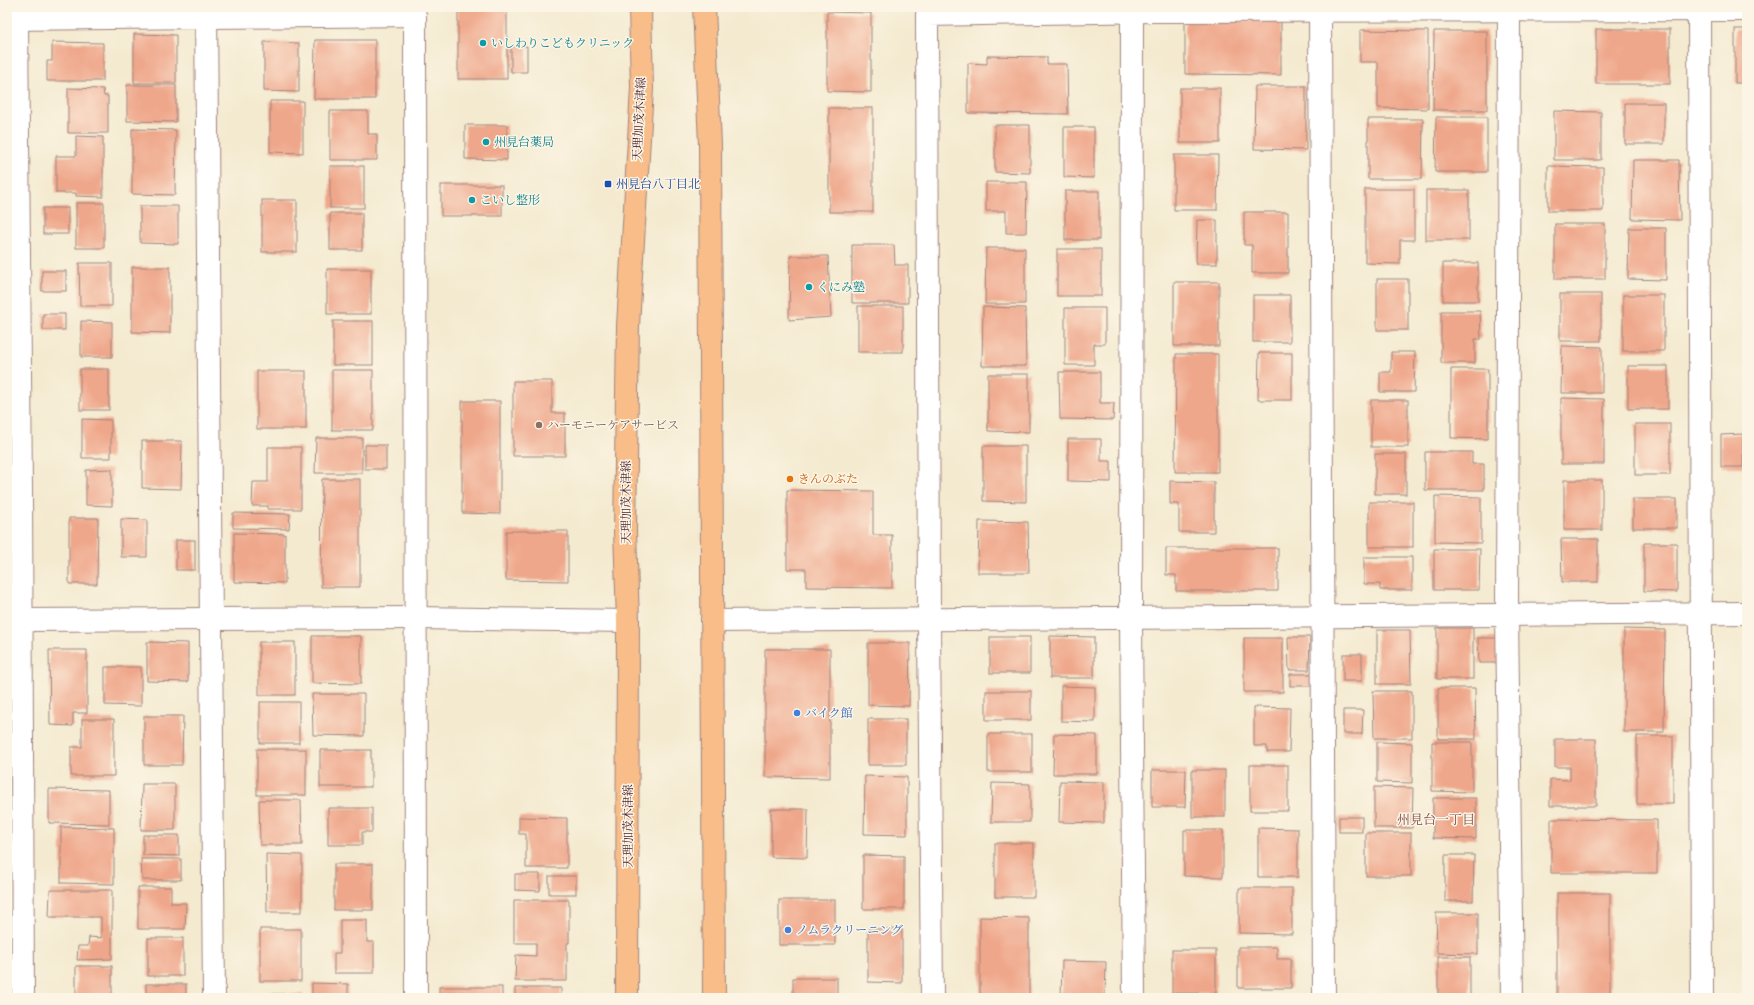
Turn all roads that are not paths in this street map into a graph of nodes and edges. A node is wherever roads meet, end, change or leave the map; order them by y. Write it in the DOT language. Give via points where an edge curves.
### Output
graph roads {
  1 [pos="640,7"];
  2 [pos="704,7"];
  3 [pos="1699,8"];
  4 [pos="1132,9"];
  5 [pos="1320,10"];
  6 [pos="1509,10"];
  7 [pos="1747,10"];
  8 [pos="206,12"];
  9 [pos="12,19"];
  10 [pos="14,489"];
  11 [pos="1701,613"];
  12 [pos="1747,613"];
  13 [pos="1507,614"];
  14 [pos="1322,616"];
  15 [pos="416,618"];
  16 [pos="1131,618"];
  17 [pos="929,619"];
  18 [pos="21,620"];
  19 [pos="212,620"];
  20 [pos="628,620"];
  21 [pos="712,621"];
  22 [pos="23,998"];
  23 [pos="214,998"];
  24 [pos="416,998"];
  25 [pos="627,998"];
  26 [pos="714,998"];
  27 [pos="932,998"];
  28 [pos="1134,998"];
  29 [pos="1324,998"];
  30 [pos="1512,998"];
  31 [pos="1702,998"];
  1 -- 20 [label="main road, 天理加茂木津線" via="642,88 628,326 625,531"];
  2 -- 21 [label="main road" via="710,145"];
  3 -- 6 [label="street"];
  3 -- 7 [label="street"];
  3 -- 11 [label="street"];
  4 -- 5 [label="street"];
  4 -- 16 [label="street"];
  4 -- 17 [label="street" via="927,15"];
  5 -- 6 [label="street"];
  5 -- 14 [label="street"];
  6 -- 13 [label="street"];
  8 -- 9 [label="street"];
  8 -- 15 [label="street" via="415,15"];
  8 -- 19 [label="street"];
  9 -- 10 [label="street"];
  10 -- 18 [label="street"];
  11 -- 12 [label="street"];
  11 -- 13 [label="street"];
  11 -- 31 [label="street"];
  13 -- 14 [label="street"];
  13 -- 30 [label="street"];
  14 -- 16 [label="street"];
  14 -- 29 [label="street"];
  15 -- 19 [label="street"];
  15 -- 20 [label="street"];
  15 -- 24 [label="street"];
  16 -- 17 [label="street"];
  16 -- 28 [label="street"];
  17 -- 21 [label="street"];
  17 -- 27 [label="street"];
  18 -- 19 [label="street"];
  18 -- 22 [label="street"];
  19 -- 23 [label="street"];
  20 -- 25 [label="main road, 天理加茂木津線"];
  21 -- 26 [label="main road"];
}
